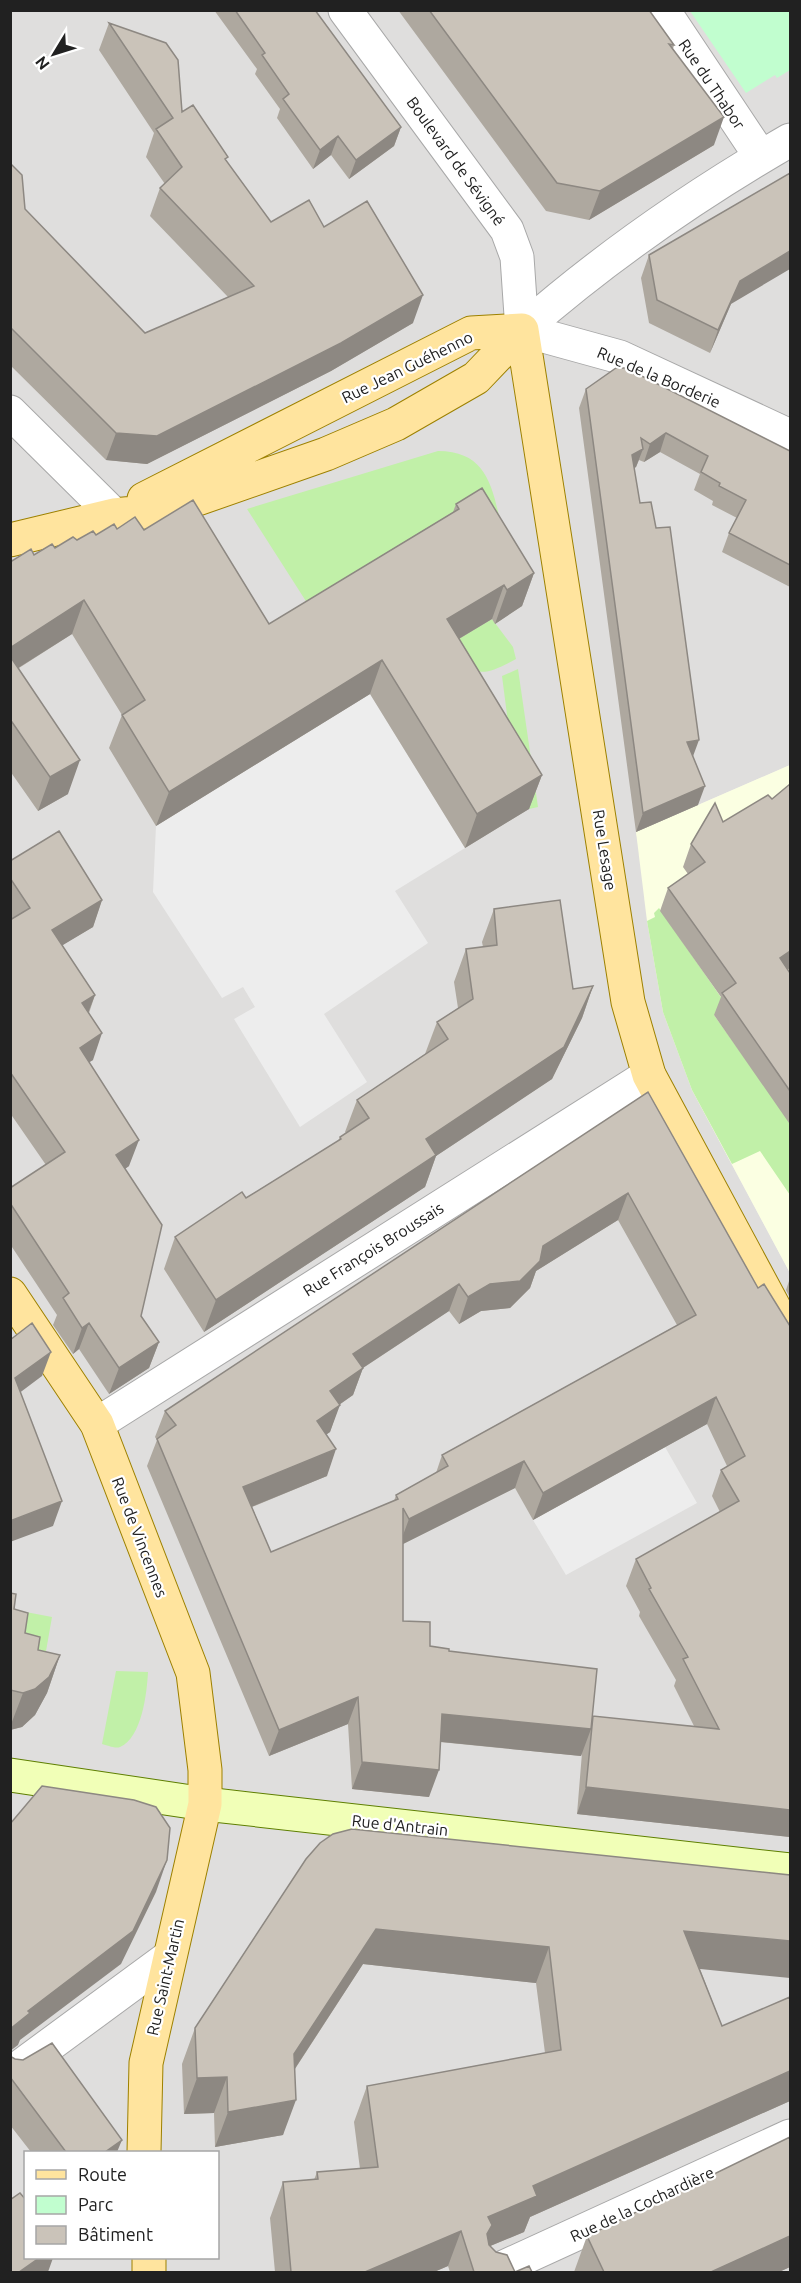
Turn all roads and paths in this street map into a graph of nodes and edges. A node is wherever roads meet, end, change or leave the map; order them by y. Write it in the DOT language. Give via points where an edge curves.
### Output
graph roads {
  1 [pos="345,10"];
  2 [pos="663,10"];
  3 [pos="790,140"];
  4 [pos="761,157"];
  5 [pos="522,330"];
  6 [pos="10,411"];
  7 [pos="790,436"];
  8 [pos="114,515"];
  9 [pos="10,540"];
  10 [pos="649,1075"];
  11 [pos="10,1294"];
  12 [pos="790,1337"];
  13 [pos="97,1424"];
  14 [pos="10,1775"];
  15 [pos="205,1804"];
  16 [pos="790,1870"];
  17 [pos="169,1957"];
  18 [pos="10,2074"];
  19 [pos="790,2136"];
  20 [pos="144,2151"];
  21 [pos="493,2272"];
  1 -- 5 [label="street, Boulevard de Sévigné" via="510,235 517,257"];
  2 -- 4 [label="street, Rue du Thabor"];
  3 -- 4 [label="street"];
  4 -- 5 [label="street" via="580,279"];
  5 -- 7 [label="street, Rue de la Borderie" via="620,357"];
  5 -- 8 [label="main road, Rue Jean Guéhenno" via="471,333"];
  5 -- 8 [label="main road, Rue Jean Guéhenno" via="476,378 396,424 326,454 165,510"];
  5 -- 10 [label="main road, Rue Lesage" via="628,1002"];
  6 -- 8 [label="street"];
  8 -- 9 [label="main road, Rue Jean Guéhenno"];
  10 -- 12 [label="main road, Rue Lesage"];
  10 -- 13 [label="street, Rue François Broussais"];
  11 -- 13 [label="main road, Rue de Vincennes"];
  13 -- 15 [label="main road, Rue de Vincennes" via="192,1673 205,1770"];
  14 -- 15 [label="main road, Rue d'Antrain"];
  15 -- 16 [label="main road, Rue d'Antrain"];
  15 -- 17 [label="main road, Rue Saint-Martin"];
  17 -- 18 [label="street"];
  17 -- 20 [label="main road, Rue Saint-Martin" via="146,2063"];
  19 -- 21 [label="street, Rue de la Cochardière"];
}
